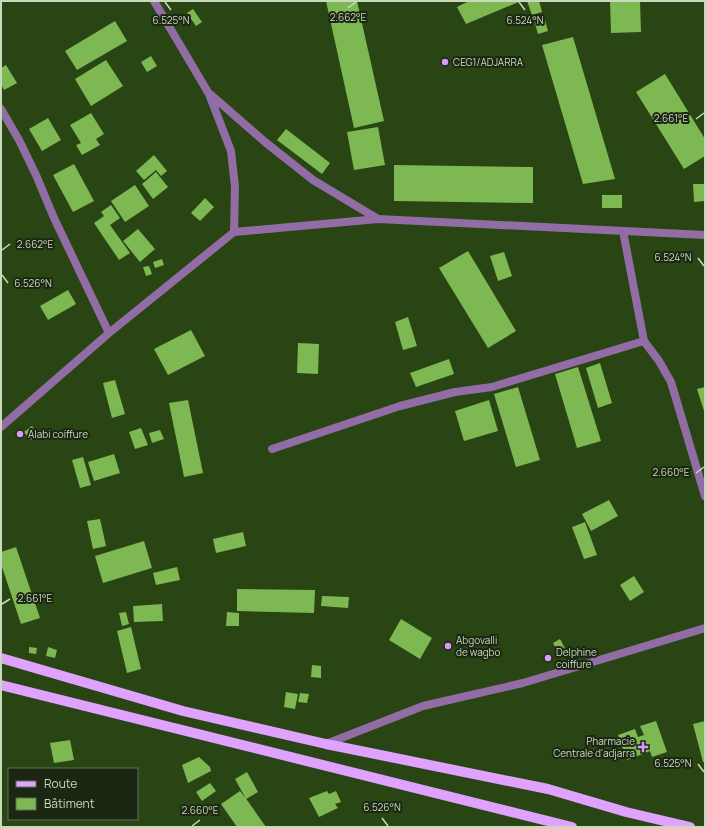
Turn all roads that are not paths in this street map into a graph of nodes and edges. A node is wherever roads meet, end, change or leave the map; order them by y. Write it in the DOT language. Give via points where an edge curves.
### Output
graph roads {
  1 [pos="154,1"];
  2 [pos="209,94"];
  3 [pos="1,109"];
  4 [pos="378,219"];
  5 [pos="623,231"];
  6 [pos="234,232"];
  7 [pos="705,235"];
  8 [pos="109,332"];
  9 [pos="644,341"];
  10 [pos="1,427"];
  11 [pos="272,450"];
  12 [pos="705,496"];
  13 [pos="705,628"];
  14 [pos="1,658"];
  15 [pos="1,685"];
  16 [pos="326,744"];
  17 [pos="551,824"];
  18 [pos="572,827"];
  19 [pos="690,827"];
  1 -- 2 [label="street"];
  2 -- 4 [label="street" via="313,180"];
  2 -- 6 [label="street" via="231,151 235,187"];
  3 -- 8 [label="street" via="36,175"];
  4 -- 5 [label="street"];
  4 -- 6 [label="street"];
  5 -- 7 [label="street"];
  5 -- 9 [label="street"];
  6 -- 8 [label="street"];
  8 -- 10 [label="street"];
  9 -- 11 [label="street" via="492,387 455,392 400,406"];
  9 -- 12 [label="street" via="670,382"];
  13 -- 16 [label="street" via="523,684 424,706"];
  14 -- 16 [label="main road" via="183,711"];
  15 -- 17 [label="main road"];
  16 -- 19 [label="main road" via="548,789 626,812"];
  17 -- 18 [label="main road"];
}
